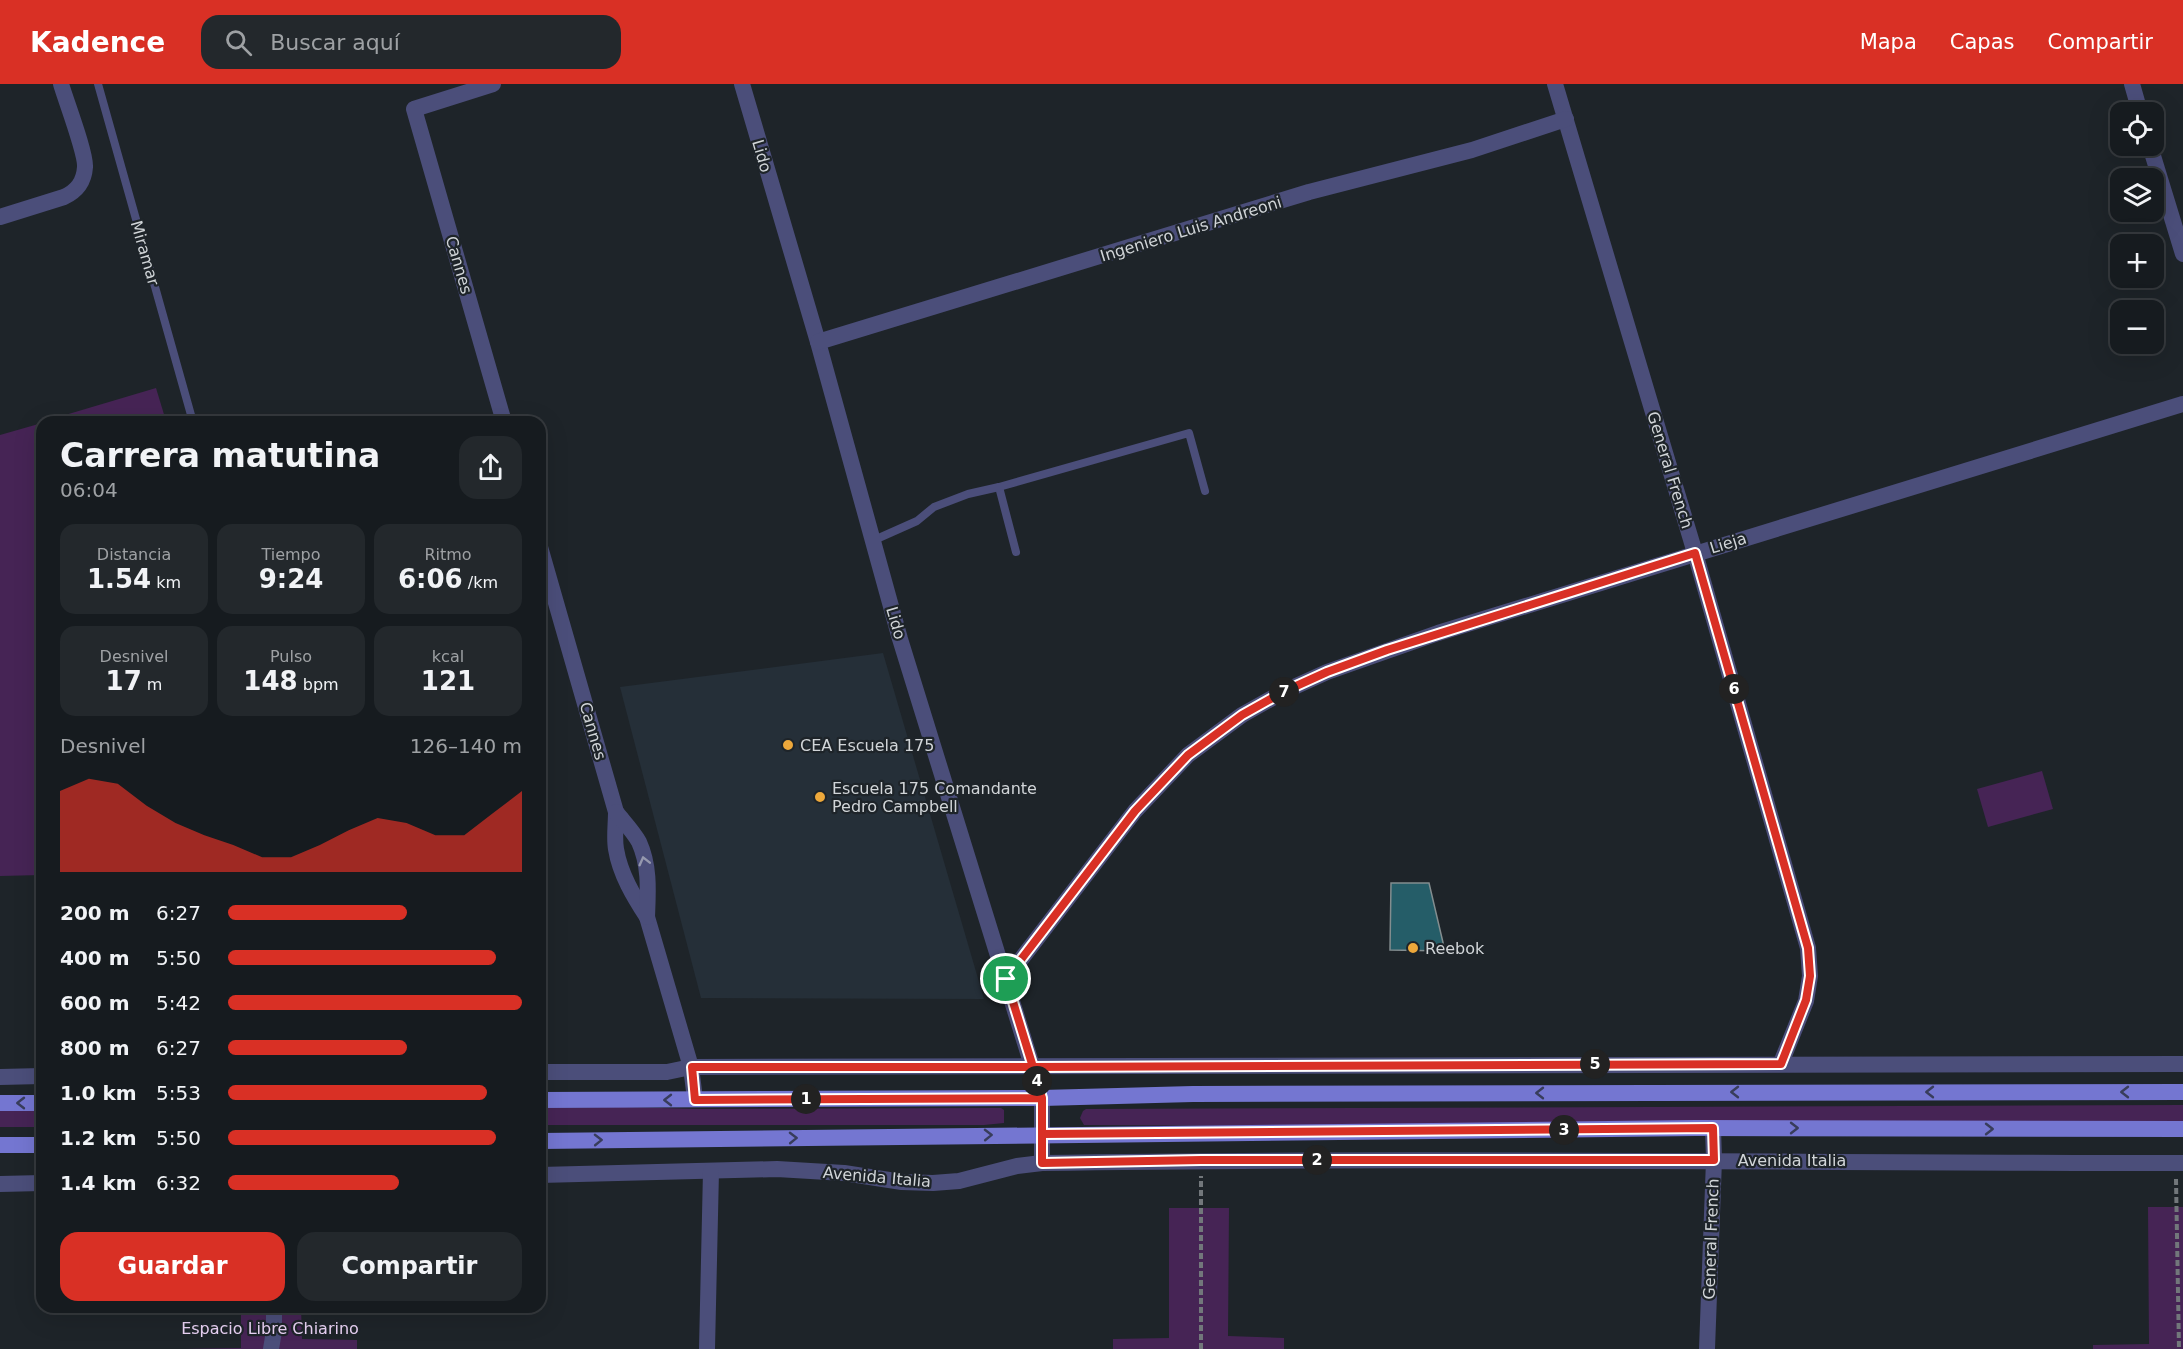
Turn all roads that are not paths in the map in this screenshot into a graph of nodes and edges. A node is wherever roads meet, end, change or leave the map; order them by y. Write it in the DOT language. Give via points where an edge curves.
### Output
graph roads {
  1 [pos="61,84"];
  2 [pos="98,84"];
  3 [pos="494,84"];
  4 [pos="742,84"];
  5 [pos="1555,84"];
  6 [pos="2132,84"];
  7 [pos="2137,102"];
  8 [pos="1566,118"];
  9 [pos="2153,156"];
  10 [pos="0,218"];
  11 [pos="2183,254"];
  12 [pos="818,342"];
  13 [pos="2183,404"];
  14 [pos="191,416"];
  15 [pos="502,416"];
  16 [pos="999,487"];
  17 [pos="1205,491"];
  18 [pos="872,541"];
  19 [pos="1016,552"];
  20 [pos="1695,553"];
  21 [pos="546,568"];
  22 [pos="616,812"];
  23 [pos="647,917"];
  24 [pos="1006,979"];
  25 [pos="1781,1064"];
  26 [pos="2183,1064"];
  27 [pos="692,1067"];
  28 [pos="1033,1067"];
  29 [pos="546,1072"];
  30 [pos="36,1076"];
  31 [pos="0,1077"];
  32 [pos="2183,1092"];
  33 [pos="1042,1098"];
  34 [pos="546,1100"];
  35 [pos="695,1100"];
  36 [pos="0,1103"];
  37 [pos="36,1103"];
  38 [pos="1713,1128"];
  39 [pos="2183,1129"];
  40 [pos="1042,1134"];
  41 [pos="546,1141"];
  42 [pos="0,1145"];
  43 [pos="36,1145"];
  44 [pos="1714,1160"];
  45 [pos="1042,1163"];
  46 [pos="2179,1163"];
  47 [pos="711,1172"];
  48 [pos="546,1175"];
  49 [pos="36,1183"];
  50 [pos="0,1184"];
  51 [pos="274,1313"];
  52 [pos="271,1349"];
  53 [pos="707,1349"];
  54 [pos="1707,1349"];
  1 -- 10 [label="street" via="85,163 81,182 75,192"];
  2 -- 14 [label="lane, Miramar"];
  3 -- 15 [label="street, Cannes" via="414,109"];
  4 -- 12 [label="street, Lido"];
  5 -- 8 [label="street, General French"];
  6 -- 7 [label="street"];
  8 -- 12 [label="street, Ingeniero Luis Andreoni" via="1472,150 1309,192"];
  8 -- 20 [label="street, General French"];
  9 -- 11 [label="street"];
  12 -- 18 [label="street, Lido"];
  13 -- 20 [label="street, Lieja"];
  16 -- 17 [label="lane" via="1189,433"];
  16 -- 18 [label="lane" via="934,507 917,521"];
  16 -- 19 [label="lane"];
  18 -- 24 [label="street, Lido"];
  20 -- 24 [label="street, Lieja" via="1387,650 1327,672 1242,715 1188,755 1135,811"];
  20 -- 25 [label="street, General French" via="1808,948 1810,976 1806,1000"];
  21 -- 22 [label="street, Cannes"];
  22 -- 23 [label="street, Cannes" via="616,848 623,872"];
  23 -- 22 [label="street, Cannes, one-way" via="645,860 638,840"];
  23 -- 27 [label="street, Cannes"];
  24 -- 28 [label="street, Lido"];
  25 -- 26 [label="street"];
  25 -- 28 [label="street"];
  27 -- 28 [label="street"];
  27 -- 29 [label="street" via="667,1072"];
  27 -- 35 [label="street, Cannes"];
  28 -- 33 [label="street, Lido"];
  30 -- 31 [label="street"];
  32 -- 33 [label="main road, one-way" via="1217,1094"];
  33 -- 35 [label="main road"];
  33 -- 40 [label="street, Lido"];
  35 -- 34 [label="main road, one-way"];
  37 -- 36 [label="main road, one-way"];
  38 -- 39 [label="main road, Avenida Italia, one-way"];
  38 -- 40 [label="main road, Avenida Italia"];
  38 -- 44 [label="street, General French"];
  41 -- 40 [label="main road, Avenida Italia, one-way"];
  40 -- 45 [label="street, Lido"];
  42 -- 43 [label="main road"];
  44 -- 45 [label="street, Avenida Italia"];
  44 -- 46 [label="street, Avenida Italia"];
  44 -- 54 [label="street, General French"];
  45 -- 47 [label="street, Avenida Italia" via="933,1183 777,1169"];
  47 -- 48 [label="street, Avenida Italia"];
  47 -- 53 [label="street"];
  49 -- 50 [label="street"];
  51 -- 52 [label="street"];
}
